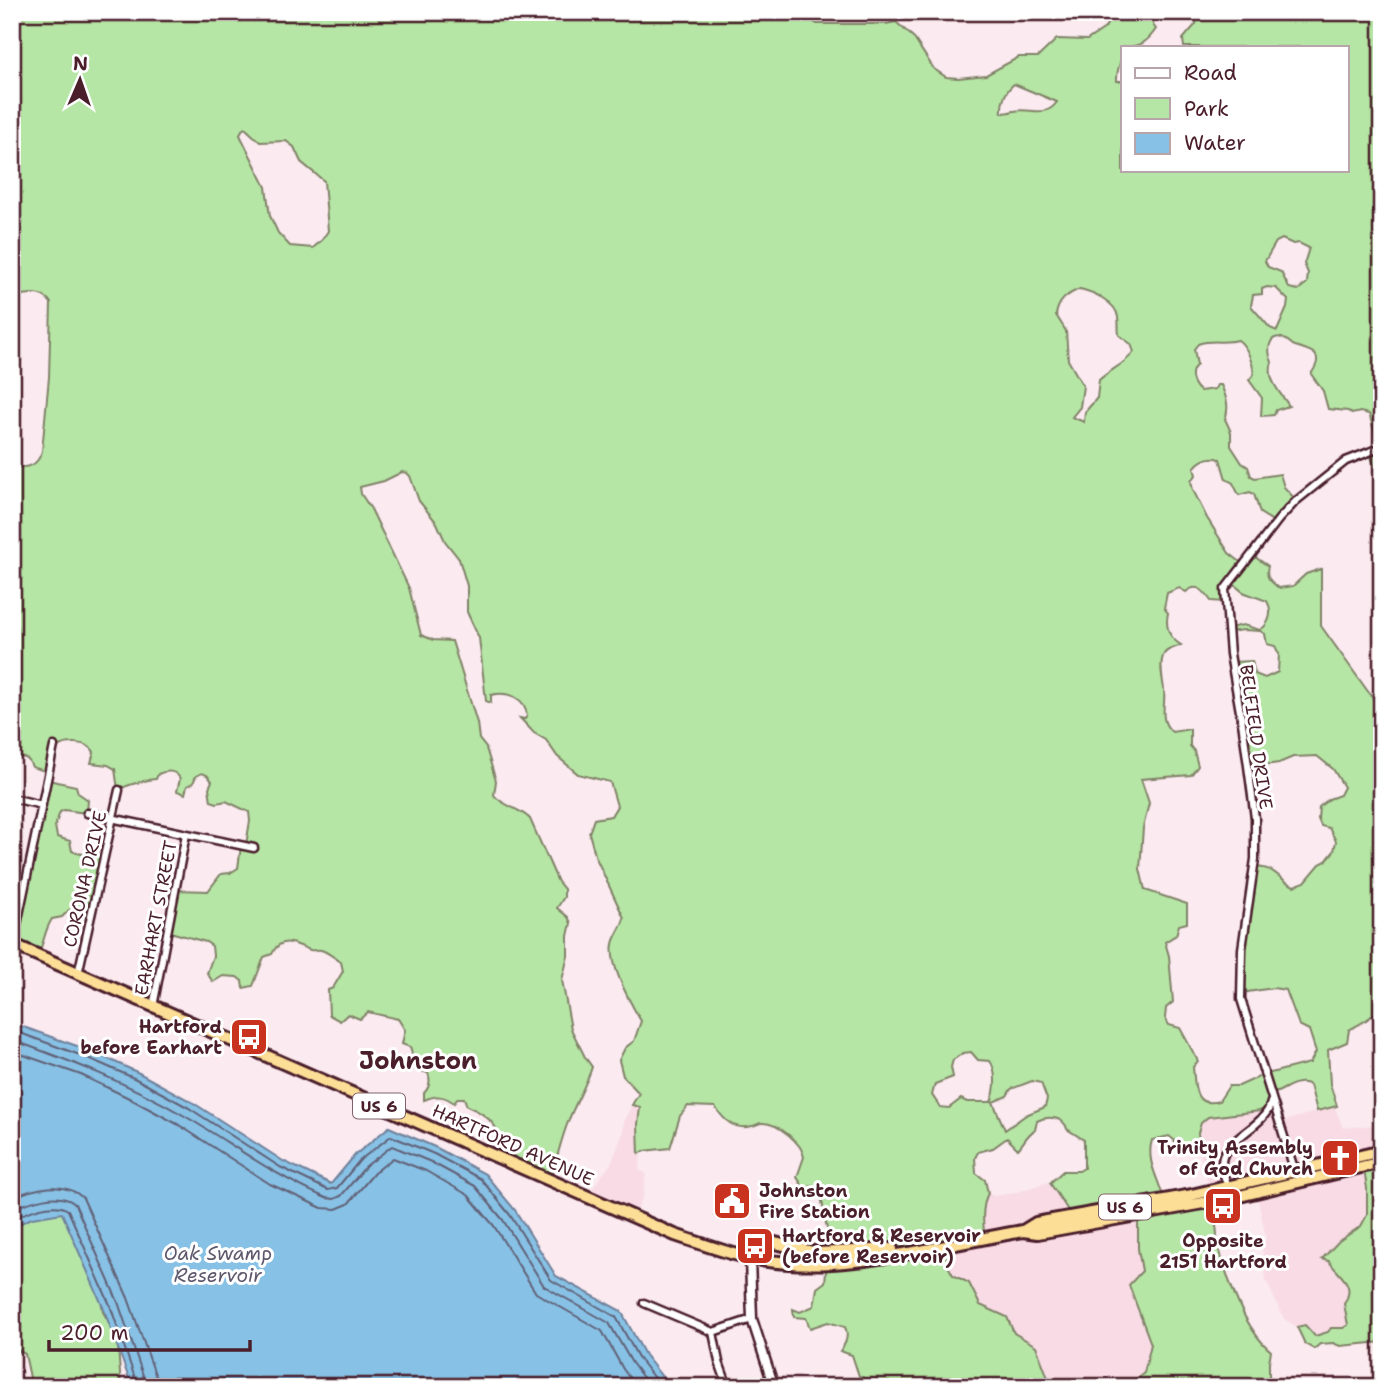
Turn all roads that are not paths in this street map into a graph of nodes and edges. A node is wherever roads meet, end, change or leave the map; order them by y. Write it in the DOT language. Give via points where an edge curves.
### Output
graph roads {
  1 [pos="1382,447"];
  2 [pos="54,746"];
  3 [pos="119,790"];
  4 [pos="12,798"];
  5 [pos="42,805"];
  6 [pos="87,813"];
  7 [pos="113,819"];
  8 [pos="186,834"];
  9 [pos="254,848"];
  10 [pos="13,944"];
  11 [pos="78,974"];
  12 [pos="153,1007"];
  13 [pos="1272,1100"];
  14 [pos="1382,1151"];
  15 [pos="1382,1162"];
  16 [pos="1295,1172"];
  17 [pos="1229,1192"];
  18 [pos="926,1249"];
  19 [pos="750,1258"];
  20 [pos="644,1303"];
  21 [pos="752,1320"];
  22 [pos="713,1332"];
  23 [pos="728,1387"];
  24 [pos="774,1387"];
  1 -- 13 [label="street, BELFIELD DRIVE" via="1346,461 1296,501 1225,589 1255,818 1241,999"];
  2 -- 5 [label="street"];
  3 -- 7 [label="street, CORONA DRIVE"];
  4 -- 5 [label="street"];
  5 -- 10 [label="street"];
  6 -- 7 [label="street"];
  7 -- 8 [label="street"];
  7 -- 11 [label="street, CORONA DRIVE"];
  8 -- 9 [label="street"];
  8 -- 12 [label="street, EARHART STREET"];
  10 -- 11 [label="highway, HARTFORD AVENUE / US 6"];
  11 -- 12 [label="highway, HARTFORD AVENUE / US 6"];
  12 -- 19 [label="highway, HARTFORD AVENUE / US 6" via="675,1235"];
  13 -- 16 [label="street, BELFIELD DRIVE"];
  13 -- 17 [label="street" via="1266,1115 1224,1153 1221,1164"];
  14 -- 16 [label="highway, HARTFORD AVENUE / US 6"];
  15 -- 17 [label="highway, HARTFORD AVENUE / US 6"];
  16 -- 17 [label="highway, HARTFORD AVENUE / US 6"];
  17 -- 18 [label="highway, HARTFORD AVENUE / US 6" via="1038,1233 1023,1231"];
  18 -- 19 [label="highway, HARTFORD AVENUE / US 6" via="823,1263"];
  18 -- 19 [label="highway" via="818,1253 781,1243 762,1247"];
  19 -- 21 [label="street"];
  20 -- 22 [label="street"];
  21 -- 22 [label="street"];
  21 -- 24 [label="street"];
  22 -- 23 [label="street"];
}
